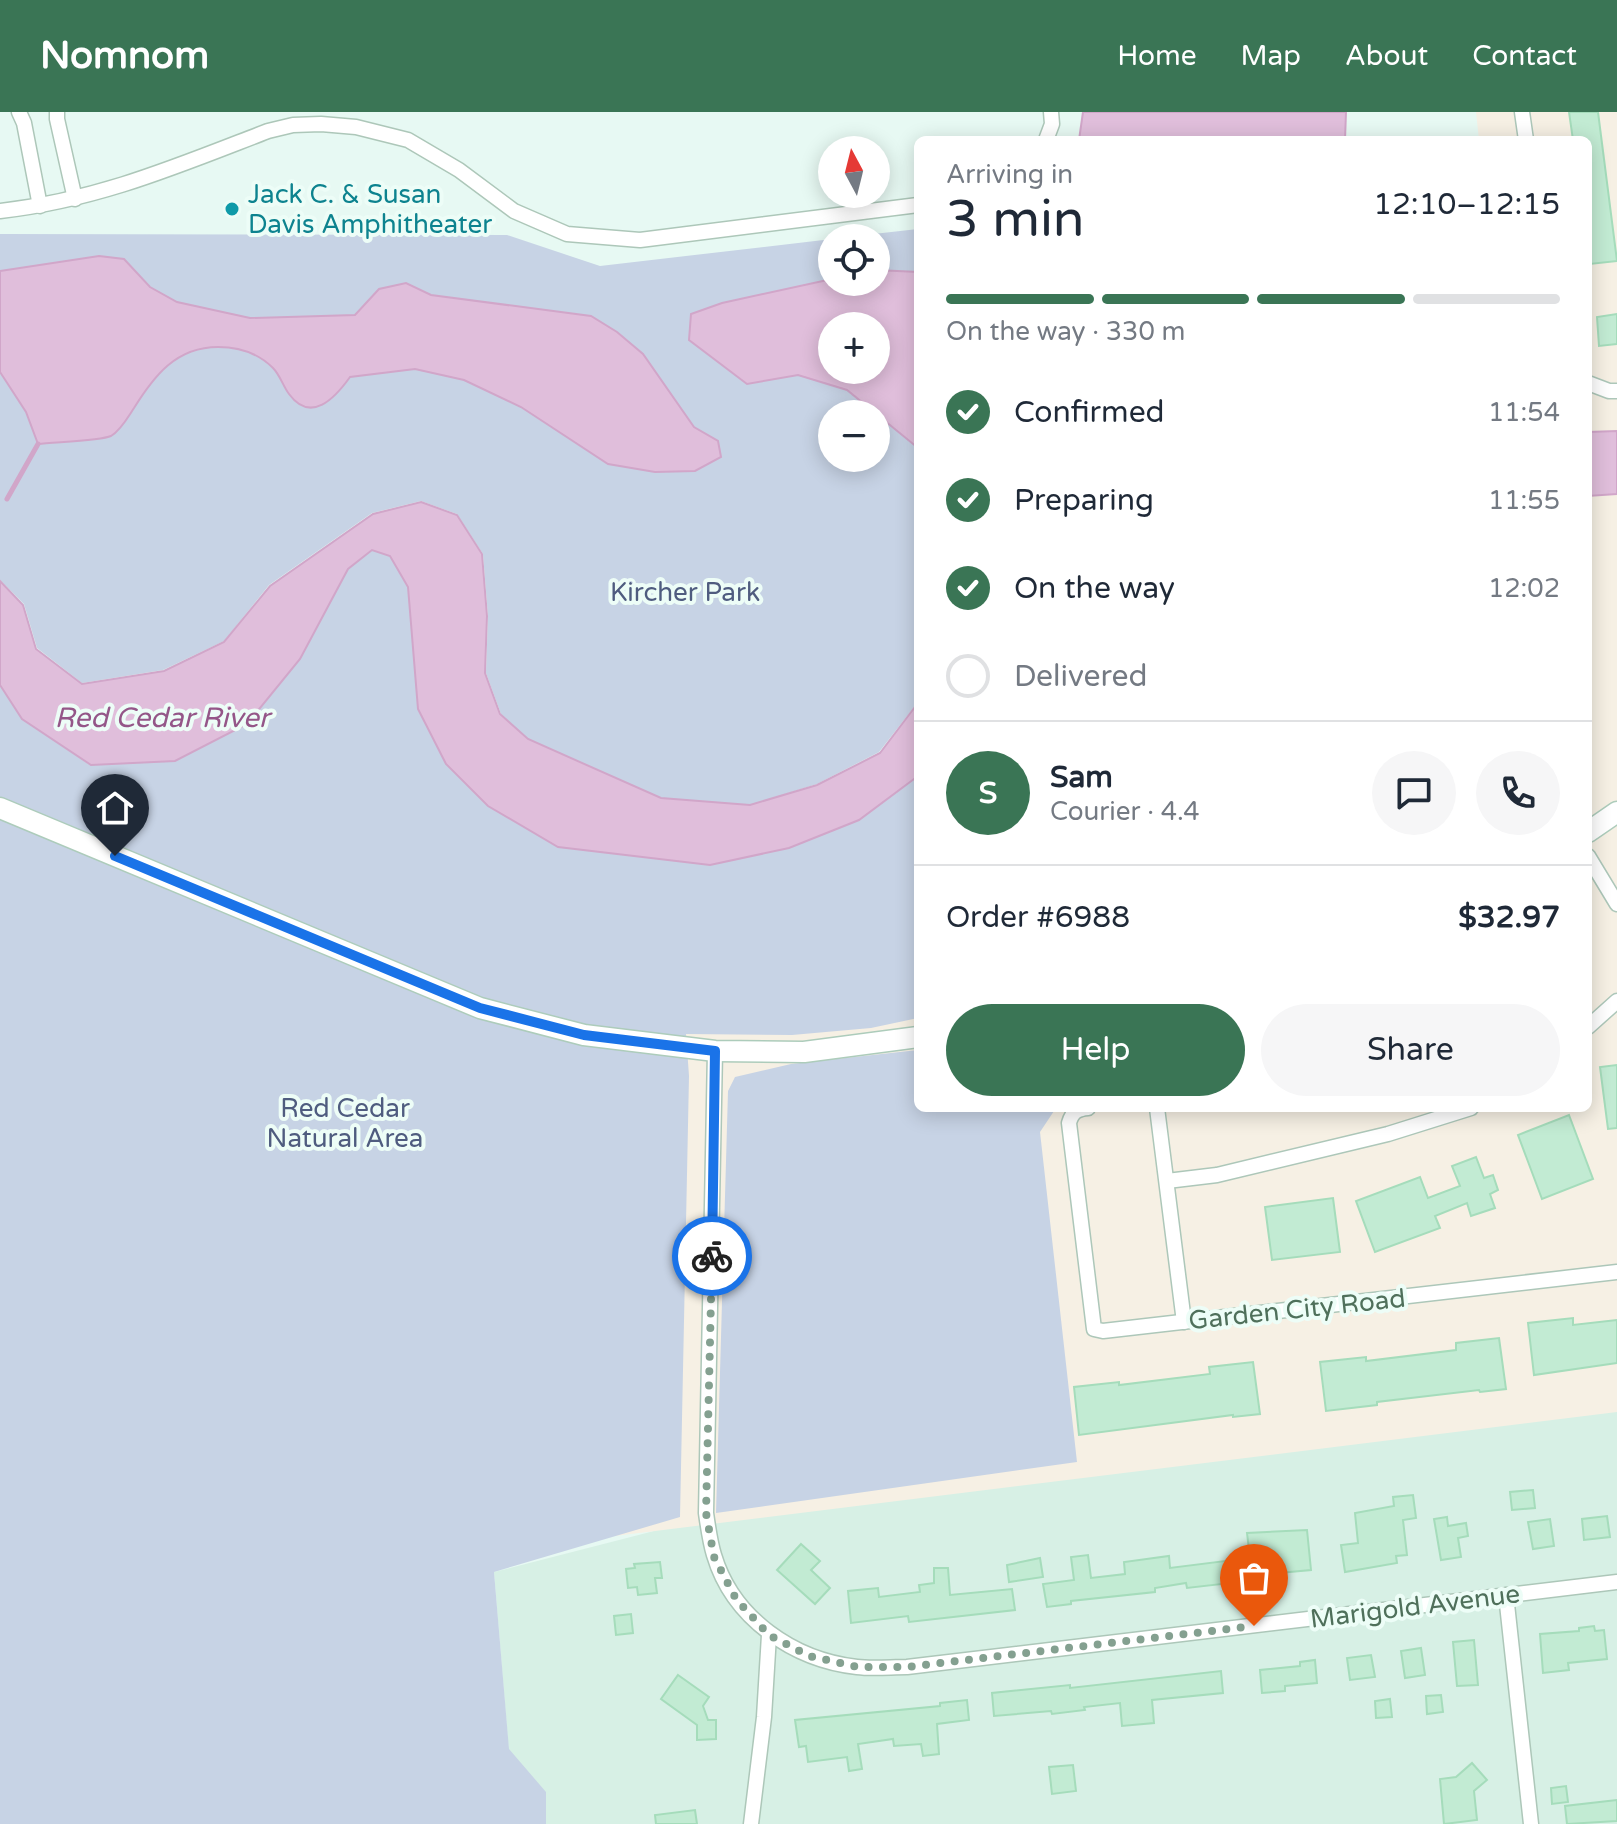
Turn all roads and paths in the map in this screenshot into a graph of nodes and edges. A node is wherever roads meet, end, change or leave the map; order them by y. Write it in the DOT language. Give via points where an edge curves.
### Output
graph roads {
  1 [pos="19,112"];
  2 [pos="57,112"];
  3 [pos="1051,112"];
  4 [pos="1522,112"];
  5 [pos="1048,136"];
  6 [pos="1525,136"];
  7 [pos="75,199"];
  8 [pos="40,206"];
  9 [pos="914,206"];
  10 [pos="0,211"];
  11 [pos="1592,385"];
  12 [pos="1617,391"];
  13 [pos="0,808"];
  14 [pos="1617,812"];
  15 [pos="1592,829"];
  16 [pos="1592,863"];
  17 [pos="1617,904"];
  18 [pos="1617,1001"];
  19 [pos="1592,1023"];
  20 [pos="914,1038"];
  21 [pos="715,1051"];
  22 [pos="1074,1112"];
  23 [pos="1158,1112"];
  24 [pos="1442,1113"];
  25 [pos="1167,1181"];
  26 [pos="1617,1272"];
  27 [pos="1184,1322"];
  28 [pos="1617,1582"];
  29 [pos="1506,1595"];
  30 [pos="769,1635"];
  31 [pos="751,1824"];
  32 [pos="1531,1824"];
  1 -- 8 [label="street"];
  2 -- 7 [label="street"];
  3 -- 5 [label="street"];
  4 -- 6 [label="street"];
  7 -- 8 [label="street"];
  7 -- 9 [label="street" via="268,131 321,124 408,140 514,211 567,234 640,240"];
  8 -- 10 [label="street"];
  11 -- 12 [label="street"];
  13 -- 21 [label="street" via="480,1008 584,1035"];
  14 -- 15 [label="street"];
  16 -- 17 [label="street"];
  18 -- 19 [label="street"];
  20 -- 21 [label="street" via="804,1052"];
  21 -- 30 [label="street, Marigold Avenue" via="706,1513 714,1557 736,1599"];
  22 -- 27 [label="street, Garden City Road" via="1069,1123 1094,1329"];
  23 -- 25 [label="street"];
  24 -- 25 [label="street" via="1388,1134 1217,1175"];
  25 -- 27 [label="street"];
  26 -- 27 [label="street, Garden City Road"];
  28 -- 29 [label="street, Marigold Avenue"];
  29 -- 30 [label="street, Marigold Avenue" via="907,1667 858,1667 809,1656"];
  29 -- 32 [label="street"];
  30 -- 31 [label="street"];
}
